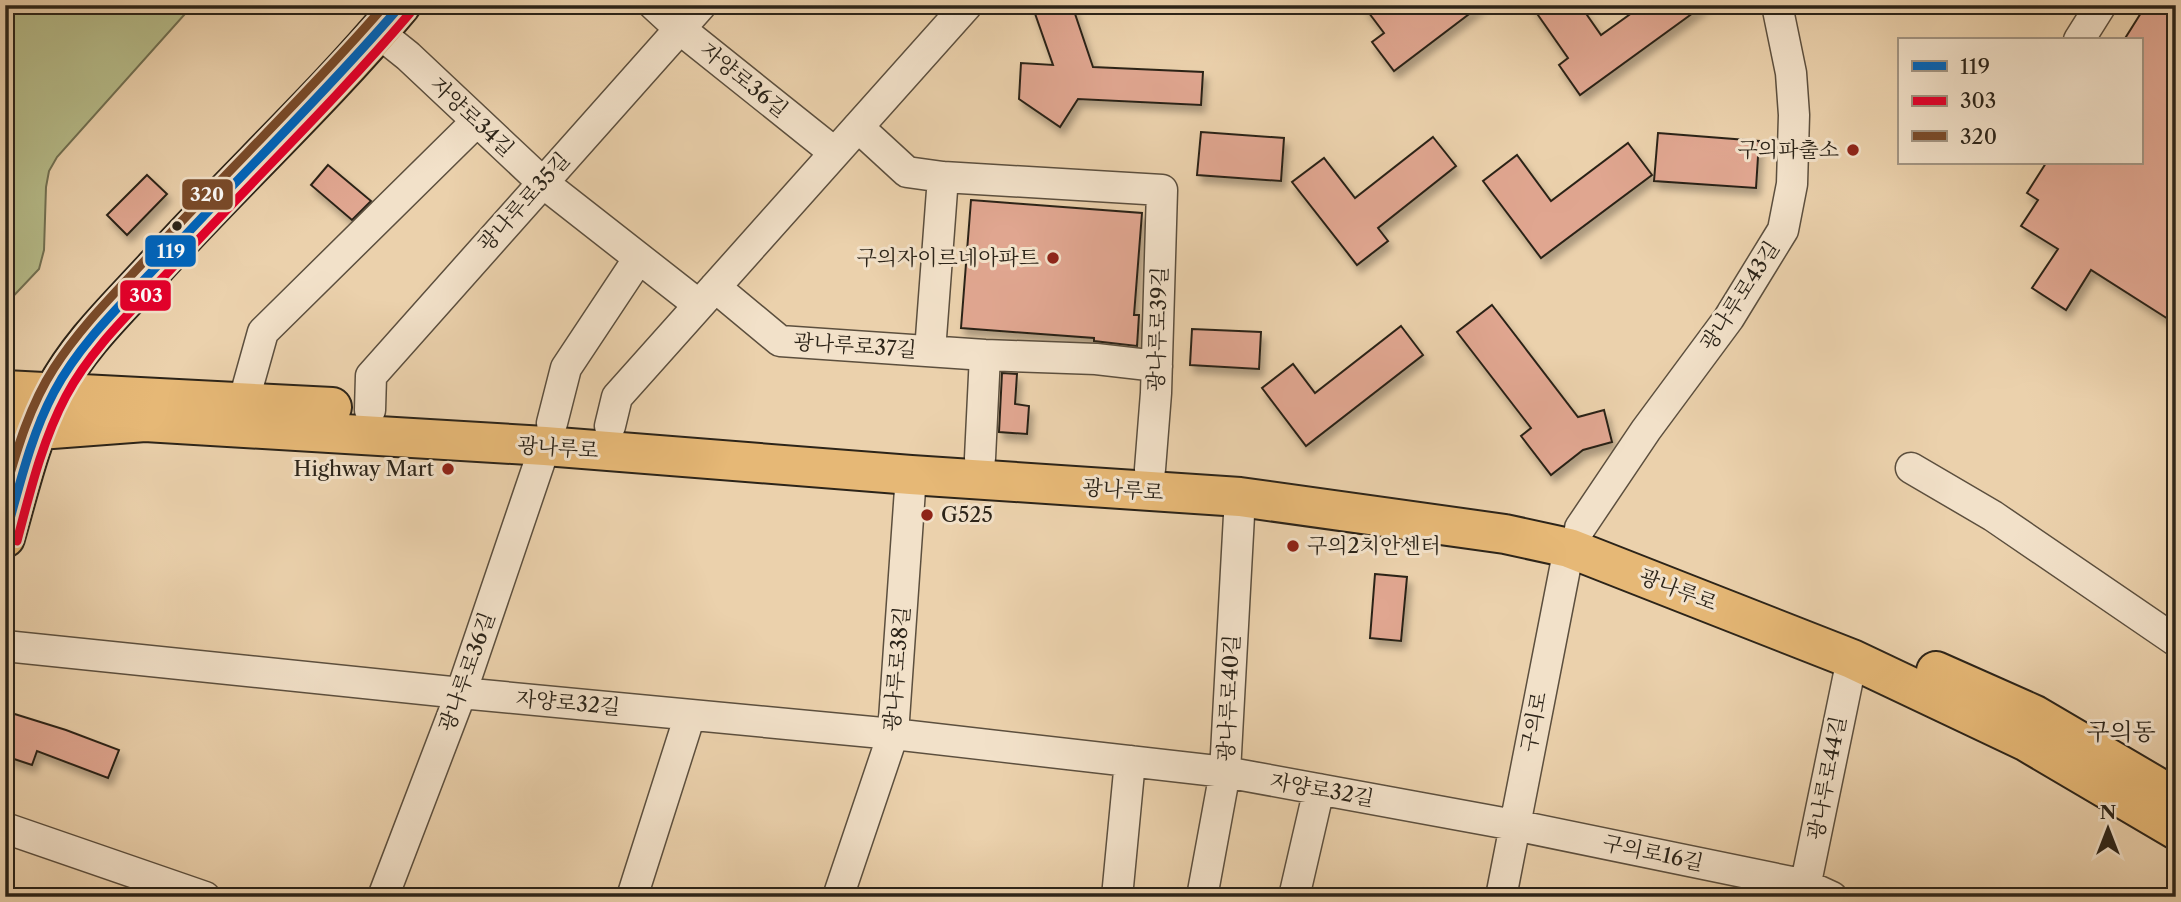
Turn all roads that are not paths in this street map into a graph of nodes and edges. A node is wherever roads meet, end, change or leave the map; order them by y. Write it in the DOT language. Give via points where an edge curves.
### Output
graph roads {
  1 [pos="654,5"];
  2 [pos="701,5"];
  3 [pos="967,5"];
  4 [pos="1777,5"];
  5 [pos="2101,5"];
  6 [pos="390,19"];
  7 [pos="680,29"];
  8 [pos="2080,38"];
  9 [pos="476,122"];
  10 [pos="858,127"];
  11 [pos="835,153"];
  12 [pos="943,177"];
  13 [pos="541,182"];
  14 [pos="639,258"];
  15 [pos="707,296"];
  16 [pos="930,351"];
  17 [pos="985,355"];
  18 [pos="1157,366"];
  19 [pos="5,390"];
  20 [pos="54,392"];
  21 [pos="245,401"];
  22 [pos="370,410"];
  23 [pos="610,426"];
  24 [pos="22,428"];
  25 [pos="549,434"];
  26 [pos="980,458"];
  27 [pos="1911,468"];
  28 [pos="1150,469"];
  29 [pos="911,475"];
  30 [pos="1240,497"];
  31 [pos="5,538"];
  32 [pos="1575,538"];
  33 [pos="2176,641"];
  34 [pos="5,646"];
  35 [pos="1852,659"];
  36 [pos="461,693"];
  37 [pos="690,715"];
  38 [pos="893,734"];
  39 [pos="1130,761"];
  40 [pos="1225,772"];
  41 [pos="1319,789"];
  42 [pos="2170,805"];
  43 [pos="1514,825"];
  44 [pos="5,828"];
  45 [pos="148,887"];
  46 [pos="1814,893"];
  47 [pos="1503,896"];
  48 [pos="205,897"];
  49 [pos="383,897"];
  50 [pos="632,897"];
  51 [pos="838,897"];
  52 [pos="1117,897"];
  53 [pos="1202,897"];
  54 [pos="1294,897"];
  1 -- 7 [label="street, 자양로36길"];
  2 -- 7 [label="street, 광나루로35길"];
  3 -- 10 [label="street"];
  4 -- 32 [label="street, 광나루로43길" via="1794,115 1792,184 1783,230 1729,318 1646,430"];
  5 -- 8 [label="street"];
  6 -- 9 [label="street, 자양로34길" via="408,56"];
  6 -- 20 [label="main road" via="87,342"];
  7 -- 11 [label="street, 자양로36길"];
  7 -- 13 [label="street, 광나루로35길"];
  9 -- 13 [label="street, 자양로34길"];
  9 -- 21 [label="street" via="263,332"];
  10 -- 11 [label="street"];
  10 -- 12 [label="street" via="907,172"];
  11 -- 15 [label="street"];
  12 -- 16 [label="street, 광나루로37길"];
  12 -- 18 [label="street, 광나루로39길" via="1162,190"];
  13 -- 14 [label="street, 자양로34길"];
  13 -- 22 [label="street, 광나루로35길" via="371,376"];
  14 -- 15 [label="street, 자양로34길"];
  14 -- 25 [label="street, 광나루로" via="566,368"];
  15 -- 16 [label="street, 광나루로37길" via="780,341"];
  15 -- 23 [label="street" via="617,397"];
  16 -- 17 [label="street, 광나루로37길"];
  17 -- 18 [label="street, 광나루로37길"];
  17 -- 26 [label="street"];
  18 -- 28 [label="street, 광나루로39길"];
  19 -- 20 [label="main road, 광나루로"];
  20 -- 21 [label="main road, 광나루로"];
  20 -- 24 [label="main road"];
  21 -- 22 [label="main road, 광나루로"];
  22 -- 25 [label="main road, 광나루로"];
  23 -- 25 [label="main road, 광나루로"];
  23 -- 26 [label="main road, 광나루로"];
  24 -- 25 [label="main road, 광나루로" via="145,422"];
  24 -- 31 [label="main road"];
  25 -- 29 [label="main road, 광나루로"];
  25 -- 36 [label="street, 광나루로36길"];
  26 -- 28 [label="main road, 광나루로"];
  27 -- 33 [label="street" via="1993,516"];
  28 -- 32 [label="main road, 광나루로" via="1388,492"];
  29 -- 30 [label="main road, 광나루로"];
  29 -- 38 [label="street, 광나루로38길"];
  30 -- 32 [label="main road, 광나루로" via="1492,532"];
  30 -- 40 [label="street, 광나루로40길"];
  32 -- 35 [label="main road, 광나루로"];
  32 -- 42 [label="main road, 광나루로" via="1886,651 2035,715"];
  32 -- 43 [label="street, 구의로"];
  34 -- 36 [label="street, 자양로32길"];
  35 -- 42 [label="main road, 광나루로"];
  35 -- 46 [label="street, 광나루로44길"];
  36 -- 37 [label="street, 자양로32길"];
  36 -- 49 [label="street, 광나루로36길"];
  37 -- 38 [label="street, 자양로32길"];
  37 -- 50 [label="street"];
  38 -- 39 [label="street, 자양로32길"];
  38 -- 51 [label="street, 광나루로38길"];
  39 -- 40 [label="street, 자양로32길"];
  39 -- 52 [label="street"];
  40 -- 41 [label="street, 자양로32길"];
  40 -- 53 [label="street, 광나루로40길"];
  41 -- 43 [label="street, 자양로32길"];
  41 -- 54 [label="street"];
  43 -- 46 [label="street, 구의로16길"];
  43 -- 47 [label="street, 구의로"];
  44 -- 45 [label="street"];
  45 -- 48 [label="street"];
}
